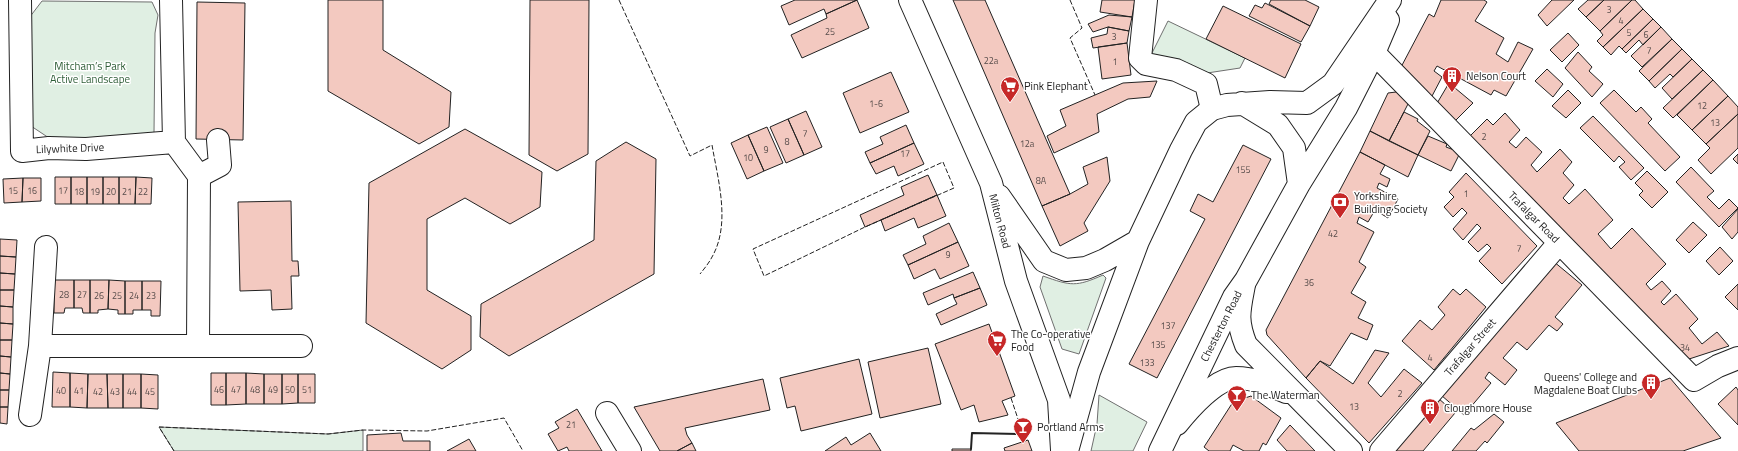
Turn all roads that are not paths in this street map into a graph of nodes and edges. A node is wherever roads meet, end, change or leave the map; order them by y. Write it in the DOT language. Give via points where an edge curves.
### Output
graph roads {
  1 [pos="20,0"];
  2 [pos="171,0"];
  3 [pos="910,0"];
  4 [pos="1146,0"];
  5 [pos="1390,0"];
  6 [pos="1396,0"];
  7 [pos="1374,53"];
  8 [pos="1242,103"];
  9 [pos="1212,109"];
  10 [pos="218,140"];
  11 [pos="174,142"];
  12 [pos="199,176"];
  13 [pos="990,183"];
  14 [pos="1299,184"];
  15 [pos="1138,241"];
  16 [pos="1559,243"];
  17 [pos="46,248"];
  18 [pos="1246,280"];
  19 [pos="198,345"];
  20 [pos="40,346"];
  21 [pos="302,346"];
  22 [pos="1738,358"];
  23 [pos="1295,395"];
  24 [pos="607,413"];
  25 [pos="30,415"];
  26 [pos="1162,445"];
  27 [pos="630,451"];
  28 [pos="1062,451"];
  29 [pos="1067,451"];
  30 [pos="1352,451"];
  31 [pos="1381,451"];
  1 -- 11 [label="street, Lilywhite Drive" via="22,151"];
  2 -- 11 [label="street"];
  3 -- 13 [label="street, Milton Road"];
  4 -- 9 [label="street" via="1140,58 1146,64 1176,70 1206,84"];
  5 -- 8 [label="street" via="1333,84 1307,103"];
  6 -- 7 [label="street, Chesterton Road"];
  7 -- 14 [label="street, Chesterton Road" via="1346,108"];
  7 -- 16 [label="street, Trafalgar Road"];
  8 -- 9 [label="street"];
  8 -- 14 [label="street" via="1278,125 1294,148"];
  9 -- 15 [label="street" via="1196,122"];
  10 -- 12 [label="street" via="220,166"];
  11 -- 12 [label="street"];
  12 -- 19 [label="street"];
  13 -- 15 [label="street" via="1044,261 1066,270 1086,268"];
  13 -- 28 [label="street, Milton Road" via="1016,281 1059,400"];
  14 -- 18 [label="street, Chesterton Road"];
  15 -- 29 [label="street" via="1089,372"];
  16 -- 22 [label="street, Trafalgar Road" via="1694,380"];
  16 -- 31 [label="street, Trafalgar Street"];
  17 -- 20 [label="street"];
  18 -- 23 [label="street" via="1238,314 1246,345"];
  18 -- 26 [label="street, Chesterton Road" via="1234,297"];
  19 -- 20 [label="street"];
  19 -- 21 [label="street"];
  20 -- 25 [label="street"];
  23 -- 26 [label="street" via="1260,381 1235,378 1221,383 1193,404"];
  23 -- 30 [label="street"];
  24 -- 27 [label="street"];
}
